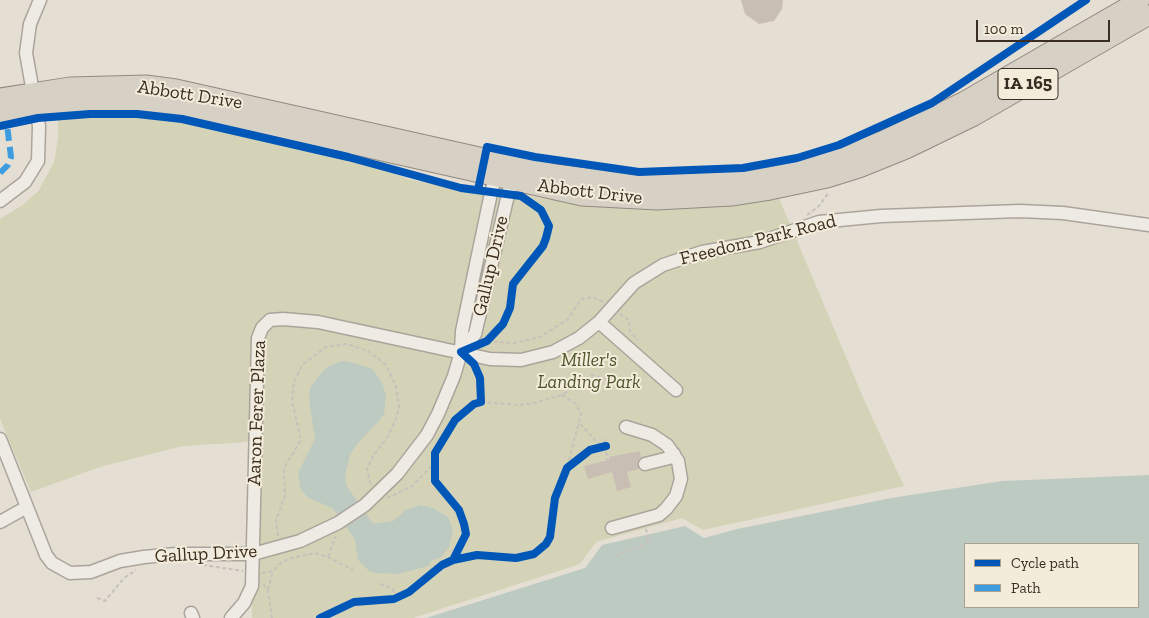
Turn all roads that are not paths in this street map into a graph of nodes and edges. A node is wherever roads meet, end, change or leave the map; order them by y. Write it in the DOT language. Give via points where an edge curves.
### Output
graph roads {
  1 [pos="40,0"];
  2 [pos="1140,0"];
  3 [pos="1149,15"];
  4 [pos="0,98"];
  5 [pos="36,100"];
  6 [pos="0,115"];
  7 [pos="504,174"];
  8 [pos="767,183"];
  9 [pos="0,201"];
  10 [pos="1149,225"];
  11 [pos="599,322"];
  12 [pos="461,352"];
  13 [pos="676,390"];
  14 [pos="626,427"];
  15 [pos="0,439"];
  16 [pos="674,454"];
  17 [pos="645,464"];
  18 [pos="27,507"];
  19 [pos="0,522"];
  20 [pos="612,528"];
  21 [pos="253,554"];
  22 [pos="231,618"];
  1 -- 5 [label="street" via="30,24 26,53"];
  2 -- 8 [label="highway, Abbott Drive / IA 165" via="923,123"];
  3 -- 8 [label="highway, Abbott Drive / IA 165" via="930,139 859,168"];
  4 -- 5 [label="highway, Abbott Drive"];
  5 -- 6 [label="highway, Abbott Drive"];
  5 -- 7 [label="highway, Abbott Drive" via="109,86 176,89"];
  5 -- 9 [label="street" via="40,140 38,161 25,182"];
  7 -- 8 [label="highway, Abbott Drive" via="621,182"];
  7 -- 12 [label="street, Gallup Drive" via="462,331"];
  10 -- 11 [label="street, Freedom Park Road" via="1063,213 1020,211 844,218 806,226 760,242 702,252 663,265 634,283"];
  11 -- 12 [label="street, Freedom Park Road" via="567,346 538,357 504,361"];
  11 -- 13 [label="street"];
  12 -- 21 [label="street, Gallup Drive" via="448,393 427,435 377,494 339,528"];
  12 -- 21 [label="street, Aaron Ferer Plaza" via="318,322 278,319 265,324 258,338"];
  14 -- 16 [label="street" via="661,440"];
  15 -- 18 [label="street, Gallup Drive"];
  16 -- 17 [label="street"];
  16 -- 20 [label="street" via="681,479 676,496 666,509"];
  18 -- 19 [label="street"];
  18 -- 21 [label="street, Gallup Drive" via="46,555 52,563 70,572 91,572 120,561 144,557"];
  21 -- 22 [label="street, Aaron Ferer Plaza" via="248,595"];
}
